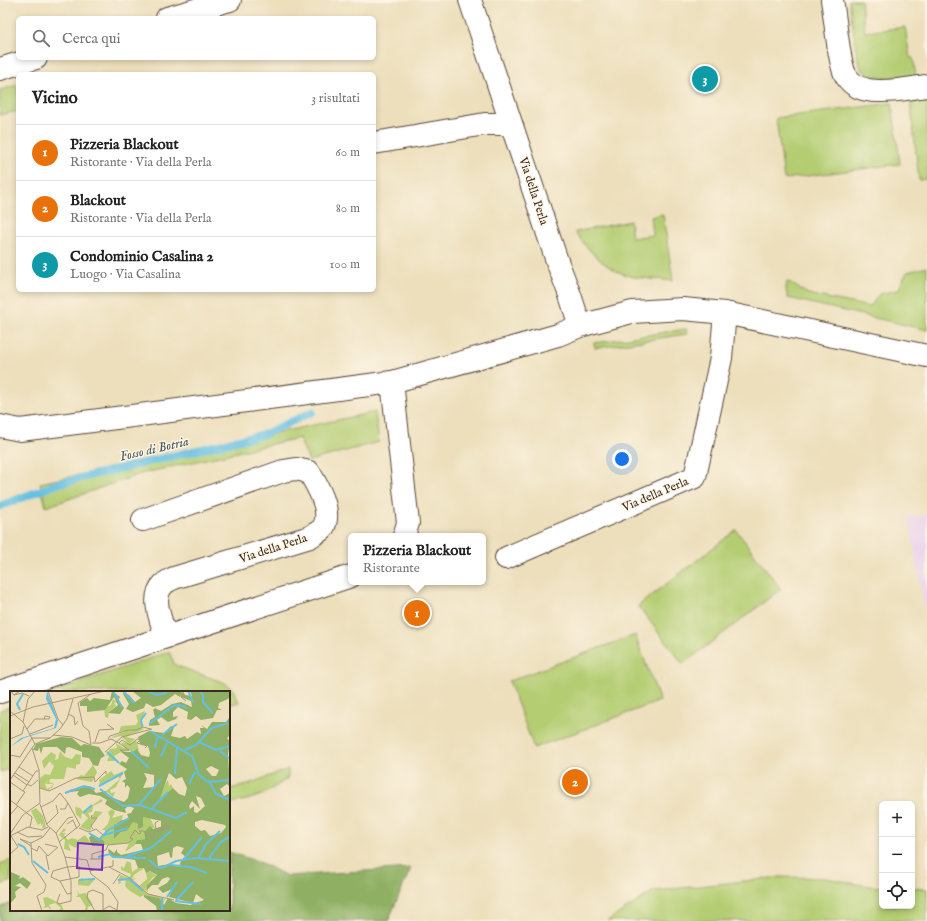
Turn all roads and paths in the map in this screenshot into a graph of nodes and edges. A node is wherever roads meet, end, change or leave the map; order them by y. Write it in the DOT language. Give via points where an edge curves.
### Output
graph roads {
  1 [pos="230,0"];
  2 [pos="470,0"];
  3 [pos="832,0"];
  4 [pos="174,16"];
  5 [pos="29,60"];
  6 [pos="0,69"];
  7 [pos="927,86"];
  8 [pos="511,124"];
  9 [pos="376,143"];
  10 [pos="725,313"];
  11 [pos="580,326"];
  12 [pos="927,356"];
  13 [pos="392,382"];
  14 [pos="0,426"];
  15 [pos="143,520"];
  16 [pos="405,533"];
  17 [pos="506,558"];
  18 [pos="348,577"];
  19 [pos="166,637"];
  20 [pos="0,692"];
  1 -- 4 [label="street"];
  2 -- 8 [label="street, Via della Perla"];
  3 -- 7 [label="street" via="841,61 845,75 852,82 860,89 878,92"];
  5 -- 6 [label="street"];
  8 -- 9 [label="street" via="485,124"];
  8 -- 11 [label="street, Via della Perla"];
  10 -- 11 [label="street" via="683,309 632,312"];
  10 -- 12 [label="street"];
  10 -- 17 [label="street, Via della Perla" via="721,358 695,477"];
  11 -- 13 [label="street" via="558,335"];
  13 -- 14 [label="street" via="20,430"];
  13 -- 16 [label="street" via="408,523"];
  15 -- 19 [label="street, Via della Perla" via="283,470 296,469 309,472 319,488 327,515 323,528 310,537 174,578 163,585 157,594"];
  18 -- 19 [label="street"];
  19 -- 20 [label="street"];
}
